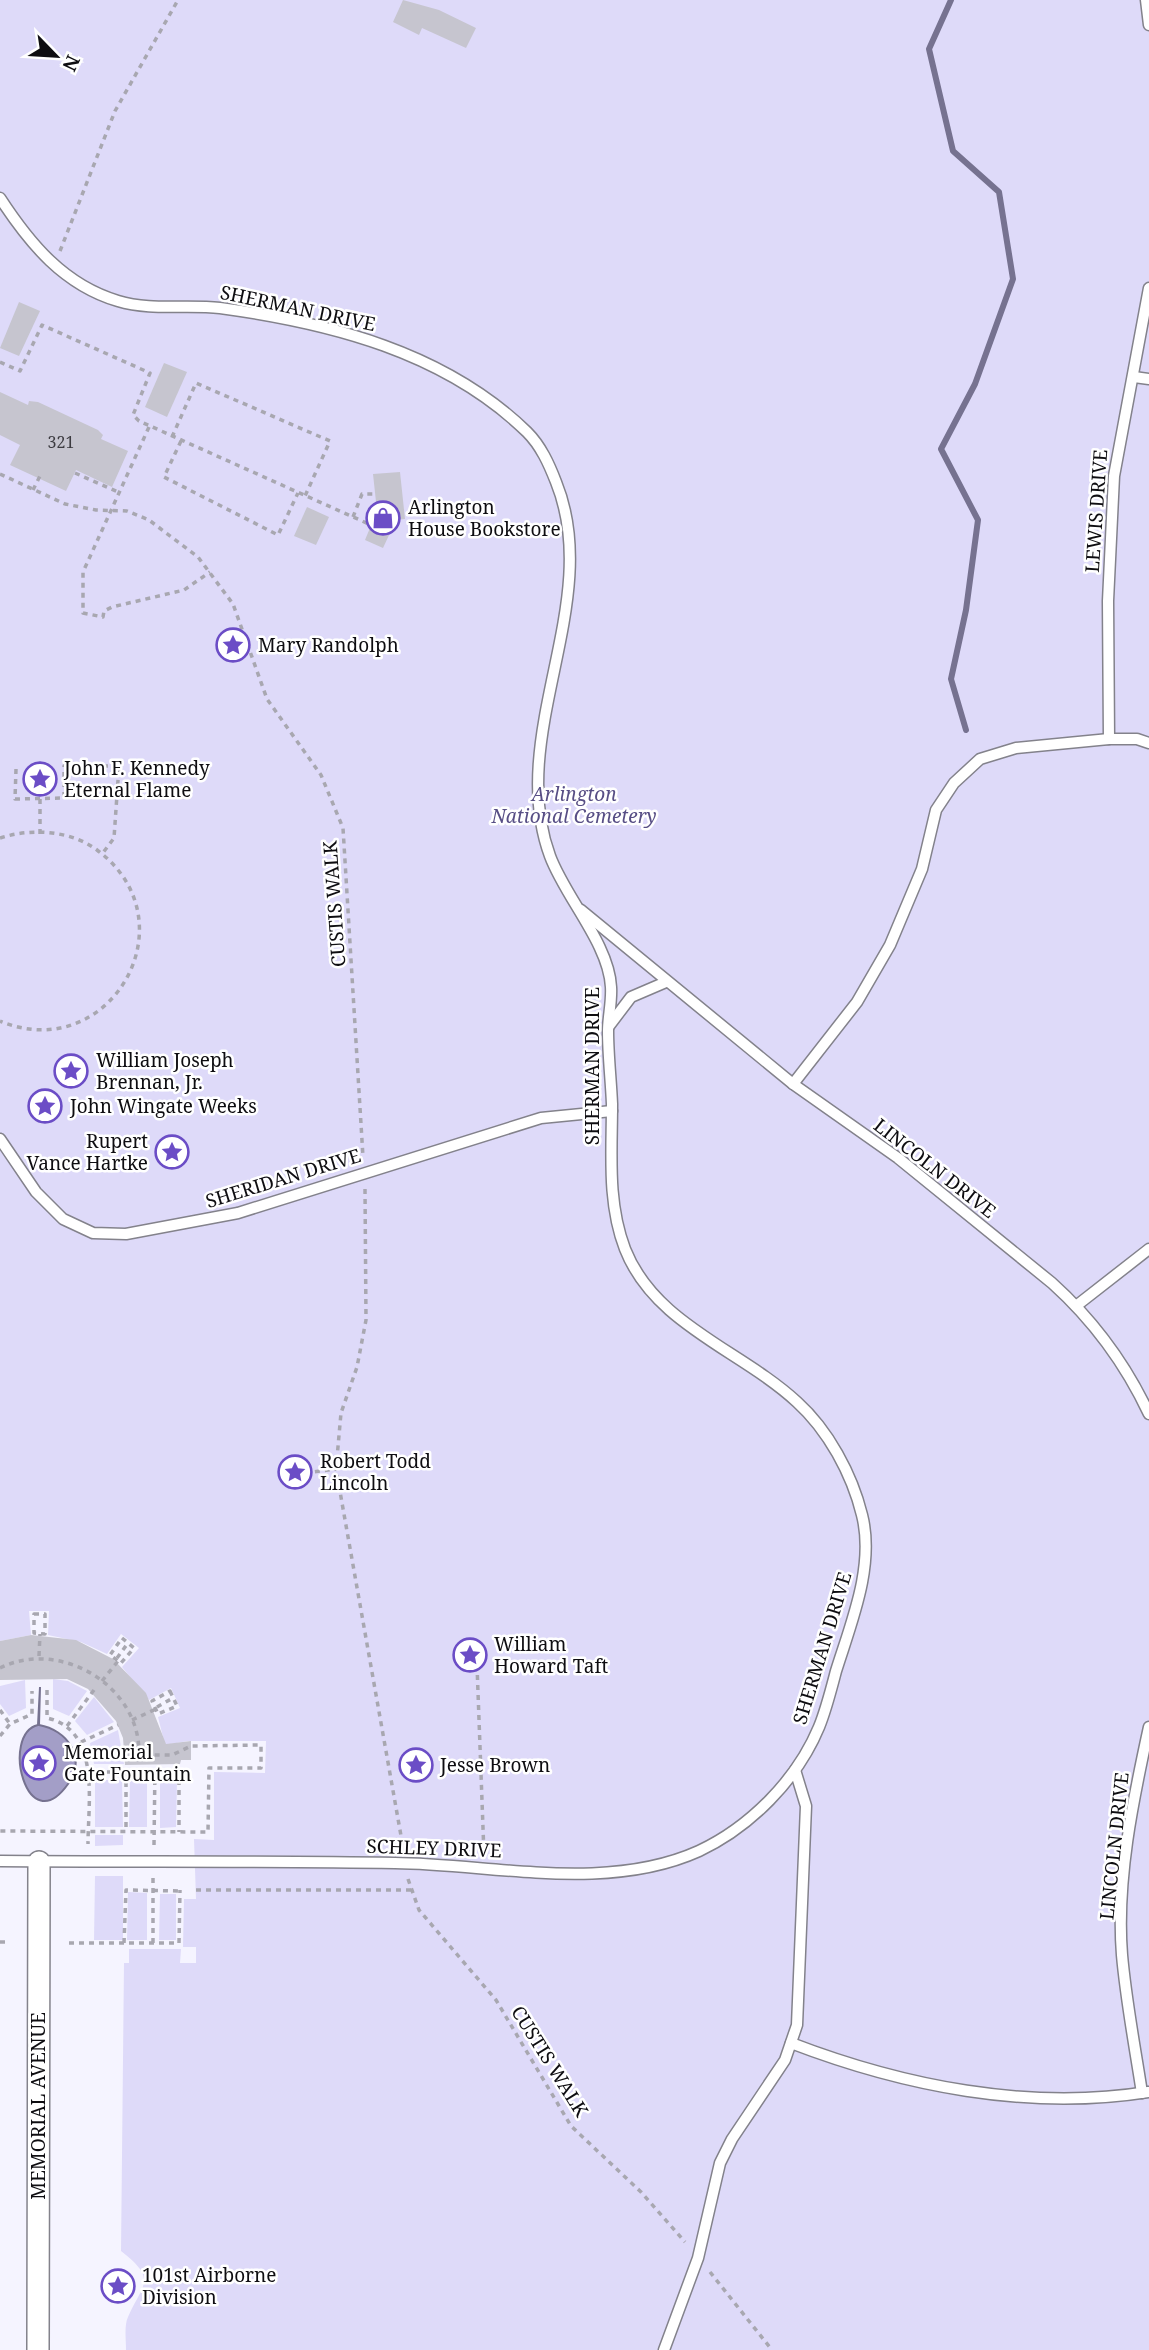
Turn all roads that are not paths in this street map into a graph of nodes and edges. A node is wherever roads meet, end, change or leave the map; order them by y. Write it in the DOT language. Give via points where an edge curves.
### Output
graph roads {
  1 [pos="1146,0"];
  2 [pos="1149,25"];
  3 [pos="0,198"];
  4 [pos="1149,288"];
  5 [pos="1134,377"];
  6 [pos="1149,379"];
  7 [pos="1109,739"];
  8 [pos="1149,743"];
  9 [pos="577,906"];
  10 [pos="666,982"];
  11 [pos="608,1027"];
  12 [pos="793,1084"];
  13 [pos="612,1111"];
  14 [pos="0,1139"];
  15 [pos="1149,1249"];
  16 [pos="1076,1306"];
  17 [pos="1149,1413"];
  18 [pos="1149,1727"];
  19 [pos="795,1770"];
  20 [pos="0,1861"];
  21 [pos="39,1862"];
  22 [pos="791,2043"];
  23 [pos="1145,2093"];
  24 [pos="37,2350"];
  25 [pos="664,2350"];
  1 -- 2 [label="lane"];
  3 -- 9 [label="lane, SHERMAN DRIVE" via="26,237 54,266 118,301 269,316 393,347 434,366 531,435 547,459 568,511 564,615 537,779 547,848 562,885"];
  4 -- 5 [label="lane, LEWIS DRIVE"];
  5 -- 6 [label="lane"];
  5 -- 7 [label="lane, LEWIS DRIVE" via="1111,509"];
  7 -- 8 [label="lane"];
  7 -- 12 [label="lane" via="1007,750 980,759 954,783 936,810 922,869 890,945 857,1002"];
  9 -- 10 [label="lane, LINCOLN DRIVE"];
  9 -- 11 [label="lane, SHERMAN DRIVE" via="611,981"];
  10 -- 11 [label="lane" via="631,997"];
  10 -- 12 [label="lane, LINCOLN DRIVE"];
  11 -- 13 [label="lane, SHERMAN DRIVE"];
  12 -- 16 [label="lane, LINCOLN DRIVE" via="898,1158"];
  13 -- 14 [label="lane, SHERIDAN DRIVE" via="541,1118 215,1219 100,1234 57,1214"];
  13 -- 19 [label="lane, SHERMAN DRIVE" via="609,1164 613,1198 625,1249 649,1291 686,1324 794,1398 818,1423 833,1446 863,1518 864,1568 851,1623 819,1726"];
  15 -- 16 [label="lane"];
  16 -- 17 [label="lane, LINCOLN DRIVE" via="1130,1375"];
  18 -- 23 [label="lane, LINCOLN DRIVE" via="1122,1903 1122,1954"];
  19 -- 21 [label="lane, SCHLEY DRIVE" via="750,1819 705,1848 650,1868 566,1872 405,1863"];
  19 -- 22 [label="lane" via="806,1807 800,1997"];
  20 -- 21 [label="lane, SCHLEY DRIVE"];
  21 -- 24 [label="street, MEMORIAL AVENUE"];
  22 -- 23 [label="lane" via="849,2064 956,2090 1055,2098"];
  22 -- 25 [label="lane" via="720,2163 694,2269"];
}
